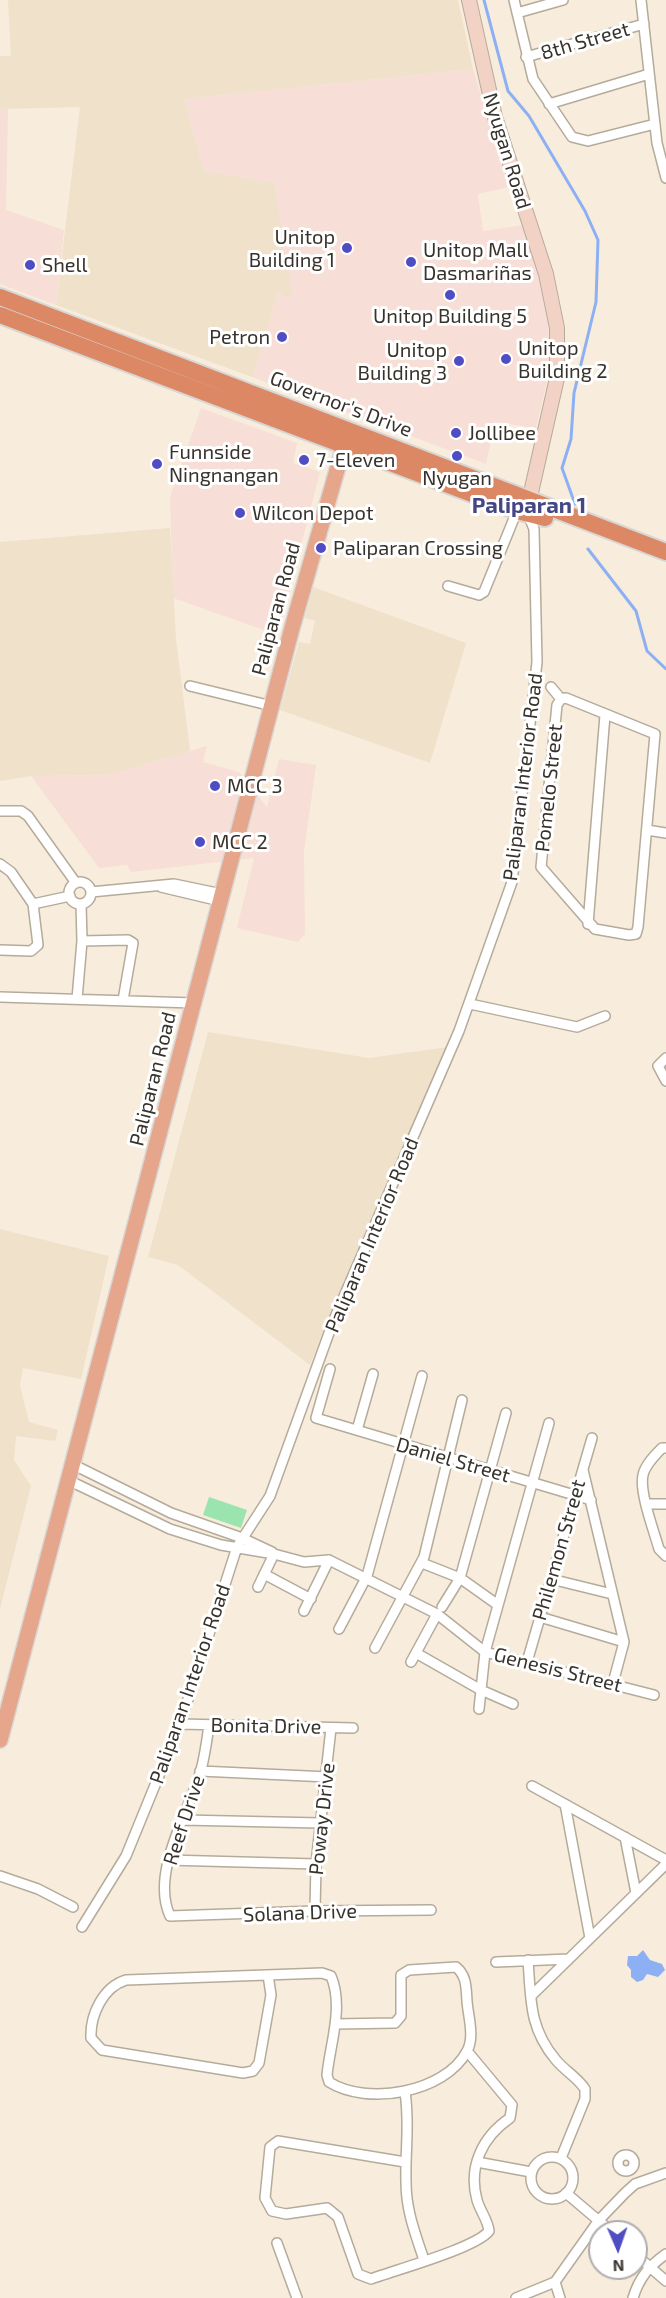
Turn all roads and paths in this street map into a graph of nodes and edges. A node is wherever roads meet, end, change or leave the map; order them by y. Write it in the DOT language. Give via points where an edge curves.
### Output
graph roads {
  1 [pos="469,0"];
  2 [pos="514,0"];
  3 [pos="563,0"];
  4 [pos="641,0"];
  5 [pos="517,13"];
  6 [pos="644,24"];
  7 [pos="526,57"];
  8 [pos="649,74"];
  9 [pos="549,104"];
  10 [pos="655,124"];
  11 [pos="666,178"];
  12 [pos="0,297"];
  13 [pos="0,315"];
  14 [pos="346,438"];
  15 [pos="524,508"];
  16 [pos="666,552"];
  17 [pos="666,564"];
  18 [pos="448,586"];
  19 [pos="190,686"];
  20 [pos="551,687"];
  21 [pos="564,699"];
  22 [pos="272,706"];
  23 [pos="605,714"];
  24 [pos="0,811"];
  25 [pos="647,830"];
  26 [pos="666,833"];
  27 [pos="0,864"];
  28 [pos="76,883"];
  29 [pos="91,892"];
  30 [pos="70,896"];
  31 [pos="221,898"];
  32 [pos="33,904"];
  33 [pos="81,904"];
  34 [pos="588,924"];
  35 [pos="82,941"];
  36 [pos="0,950"];
  37 [pos="1,998"];
  38 [pos="77,999"];
  39 [pos="123,1000"];
  40 [pos="194,1003"];
  41 [pos="470,1004"];
  42 [pos="605,1016"];
  43 [pos="666,1058"];
  44 [pos="666,1081"];
  45 [pos="330,1369"];
  46 [pos="374,1374"];
  47 [pos="422,1376"];
  48 [pos="462,1400"];
  49 [pos="506,1413"];
  50 [pos="549,1423"];
  51 [pos="357,1430"];
  52 [pos="592,1438"];
  53 [pos="404,1446"];
  54 [pos="666,1448"];
  55 [pos="447,1457"];
  56 [pos="74,1465"];
  57 [pos="583,1469"];
  58 [pos="489,1470"];
  59 [pos="70,1481"];
  60 [pos="532,1483"];
  61 [pos="135,1495"];
  62 [pos="576,1496"];
  63 [pos="591,1500"];
  64 [pos="648,1504"];
  65 [pos="666,1504"];
  66 [pos="128,1509"];
  67 [pos="242,1538"];
  68 [pos="237,1547"];
  69 [pos="274,1554"];
  70 [pos="666,1556"];
  71 [pos="329,1560"];
  72 [pos="422,1563"];
  73 [pos="264,1574"];
  74 [pos="367,1576"];
  75 [pos="460,1578"];
  76 [pos="551,1579"];
  77 [pos="258,1587"];
  78 [pos="612,1594"];
  79 [pos="405,1597"];
  80 [pos="311,1599"];
  81 [pos="498,1605"];
  82 [pos="304,1611"];
  83 [pos="440,1611"];
  84 [pos="540,1617"];
  85 [pos="339,1629"];
  86 [pos="624,1642"];
  87 [pos="375,1648"];
  88 [pos="485,1652"];
  89 [pos="527,1662"];
  90 [pos="613,1683"];
  91 [pos="481,1690"];
  92 [pos="654,1695"];
  93 [pos="513,1704"];
  94 [pos="479,1708"];
  95 [pos="180,1724"];
  96 [pos="209,1725"];
  97 [pos="332,1728"];
  98 [pos="353,1728"];
  99 [pos="0,1740"];
  100 [pos="200,1771"];
  101 [pos="328,1777"];
  102 [pos="532,1786"];
  103 [pos="565,1804"];
  104 [pos="183,1820"];
  105 [pos="320,1823"];
  106 [pos="625,1837"];
  107 [pos="167,1860"];
  108 [pos="666,1862"];
  109 [pos="316,1864"];
  110 [pos="0,1876"];
  111 [pos="636,1893"];
  112 [pos="73,1907"];
  113 [pos="431,1910"];
  114 [pos="315,1911"];
  115 [pos="170,1916"];
  116 [pos="82,1927"];
  117 [pos="590,1938"];
  118 [pos="569,1959"];
  119 [pos="528,1960"];
  120 [pos="496,1962"];
  121 [pos="268,1975"];
  122 [pos="531,1996"];
  123 [pos="335,2024"];
  124 [pos="467,2051"];
  125 [pos="405,2092"];
  126 [pos="561,2158"];
  127 [pos="477,2162"];
  128 [pos="405,2163"];
  129 [pos="630,2170"];
  130 [pos="531,2172"];
  131 [pos="666,2173"];
  132 [pos="635,2184"];
  133 [pos="567,2193"];
  134 [pos="599,2220"];
  135 [pos="588,2236"];
  136 [pos="276,2243"];
  137 [pos="666,2254"];
  138 [pos="424,2259"];
  139 [pos="648,2267"];
  140 [pos="640,2280"];
  141 [pos="666,2281"];
  142 [pos="555,2282"];
  143 [pos="297,2298"];
  144 [pos="516,2298"];
  145 [pos="560,2298"];
  146 [pos="633,2298"];
  1 -- 15 [label="main road, Nyugan Road" via="495,117 546,274 558,328 557,378"];
  2 -- 5 [label="street"];
  3 -- 5 [label="street"];
  4 -- 6 [label="street"];
  5 -- 7 [label="street"];
  6 -- 7 [label="street, 8th Street"];
  6 -- 8 [label="street"];
  7 -- 9 [label="street" via="533,80"];
  8 -- 9 [label="street"];
  8 -- 10 [label="street"];
  9 -- 10 [label="street" via="572,136 588,141"];
  10 -- 11 [label="street"];
  12 -- 14 [label="highway, Governor's Drive"];
  13 -- 14 [label="highway, Governor's Drive"];
  14 -- 15 [label="highway, Governor's Drive"];
  14 -- 22 [label="main road, Paliparan Road"];
  15 -- 16 [label="highway, Governor's Drive"];
  15 -- 17 [label="highway, Governor's Drive"];
  15 -- 18 [label="street" via="484,592 478,595"];
  15 -- 41 [label="street, Paliparan Interior Road" via="534,529 537,662 512,882"];
  19 -- 22 [label="street"];
  20 -- 21 [label="street"];
  21 -- 23 [label="street"];
  21 -- 34 [label="street, Pomelo Street" via="557,705 541,867"];
  22 -- 31 [label="main road, Paliparan Road"];
  23 -- 25 [label="street" via="655,734"];
  23 -- 34 [label="street"];
  24 -- 28 [label="street" via="21,811 28,816"];
  25 -- 26 [label="street"];
  25 -- 34 [label="street" via="636,934 595,929"];
  27 -- 32 [label="street" via="11,872"];
  28 -- 29 [label="street" via="87,885"];
  28 -- 30 [label="street" via="70,888"];
  29 -- 31 [label="street" via="174,884"];
  29 -- 33 [label="street"];
  30 -- 32 [label="street"];
  30 -- 33 [label="street"];
  31 -- 40 [label="main road, Paliparan Road"];
  32 -- 36 [label="street" via="36,950"];
  33 -- 35 [label="street"];
  35 -- 38 [label="street"];
  35 -- 39 [label="street" via="133,943"];
  37 -- 38 [label="street"];
  38 -- 39 [label="street"];
  39 -- 40 [label="street"];
  40 -- 56 [label="main road, Paliparan Road"];
  41 -- 42 [label="street" via="578,1027"];
  41 -- 67 [label="street, Paliparan Interior Road" via="333,1322 270,1496"];
  43 -- 44 [label="street" via="658,1066"];
  45 -- 51 [label="street, Daniel Street" via="316,1418"];
  46 -- 51 [label="street"];
  47 -- 53 [label="street"];
  48 -- 55 [label="street"];
  49 -- 58 [label="street"];
  50 -- 60 [label="street"];
  51 -- 53 [label="street, Daniel Street"];
  52 -- 57 [label="street, Philemon Street"];
  53 -- 55 [label="street, Daniel Street"];
  53 -- 74 [label="street"];
  54 -- 64 [label="street" via="655,1455 643,1474"];
  55 -- 58 [label="street, Daniel Street"];
  55 -- 72 [label="street"];
  56 -- 59 [label="main road, Paliparan Road"];
  56 -- 61 [label="street, Genesis Street"];
  57 -- 62 [label="street, Philemon Street"];
  57 -- 63 [label="street"];
  58 -- 60 [label="street, Daniel Street"];
  58 -- 75 [label="street"];
  59 -- 66 [label="street, Genesis Street"];
  59 -- 99 [label="main road, Paliparan Road"];
  60 -- 62 [label="street, Daniel Street"];
  60 -- 81 [label="street"];
  61 -- 66 [label="street"];
  61 -- 67 [label="street, Genesis Street" via="171,1514"];
  62 -- 63 [label="street, Daniel Street"];
  62 -- 76 [label="street, Philemon Street"];
  63 -- 78 [label="street"];
  64 -- 65 [label="street"];
  64 -- 70 [label="street" via="659,1549"];
  66 -- 68 [label="street, Genesis Street" via="170,1529"];
  67 -- 68 [label="street, Paliparan Interior Road"];
  67 -- 69 [label="street, Genesis Street"];
  68 -- 69 [label="street, Genesis Street"];
  68 -- 95 [label="street, Paliparan Interior Road"];
  69 -- 71 [label="street, Genesis Street" via="304,1562"];
  69 -- 73 [label="street"];
  71 -- 74 [label="street, Genesis Street"];
  71 -- 80 [label="street"];
  72 -- 75 [label="street"];
  72 -- 79 [label="street"];
  73 -- 77 [label="street"];
  73 -- 80 [label="street"];
  74 -- 79 [label="street, Genesis Street"];
  74 -- 85 [label="street"];
  75 -- 81 [label="street"];
  75 -- 83 [label="street"];
  76 -- 78 [label="street"];
  76 -- 84 [label="street, Philemon Street"];
  78 -- 86 [label="street"];
  79 -- 83 [label="street, Genesis Street"];
  79 -- 87 [label="street"];
  80 -- 82 [label="street"];
  81 -- 88 [label="street"];
  83 -- 88 [label="street, Genesis Street"];
  83 -- 91 [label="street" via="413,1658"];
  84 -- 86 [label="street"];
  84 -- 89 [label="street, Philemon Street"];
  86 -- 90 [label="street"];
  88 -- 89 [label="street, Genesis Street"];
  88 -- 91 [label="street"];
  89 -- 90 [label="street, Genesis Street"];
  90 -- 92 [label="street, Genesis Street"];
  91 -- 93 [label="street"];
  91 -- 94 [label="street"];
  95 -- 96 [label="street, Bonita Drive"];
  95 -- 116 [label="street, Paliparan Interior Road" via="126,1856"];
  96 -- 97 [label="street, Bonita Drive"];
  96 -- 100 [label="street, Reef Drive"];
  97 -- 98 [label="street, Bonita Drive"];
  97 -- 101 [label="street, Poway Drive"];
  100 -- 101 [label="street"];
  100 -- 104 [label="street, Reef Drive"];
  101 -- 105 [label="street, Poway Drive"];
  102 -- 103 [label="street"];
  103 -- 106 [label="street"];
  103 -- 117 [label="street"];
  104 -- 105 [label="street"];
  104 -- 107 [label="street, Reef Drive"];
  105 -- 109 [label="street, Poway Drive"];
  106 -- 108 [label="street"];
  106 -- 111 [label="street"];
  107 -- 109 [label="street"];
  107 -- 115 [label="street, Reef Drive" via="165,1890"];
  108 -- 111 [label="street"];
  109 -- 114 [label="street, Poway Drive"];
  110 -- 112 [label="street"];
  111 -- 117 [label="street"];
  113 -- 114 [label="street, Solana Drive"];
  114 -- 115 [label="street, Solana Drive"];
  117 -- 118 [label="street"];
  118 -- 119 [label="street"];
  118 -- 122 [label="street"];
  119 -- 120 [label="street"];
  119 -- 122 [label="street"];
  121 -- 121 [label="street" via="115,1983 97,2008 91,2038 102,2050 243,2073 253,2071 259,2063 271,1995"];
  121 -- 123 [label="street" via="331,1976 335,1986"];
  122 -- 126 [label="street" via="532,2016 542,2040 585,2089 585,2099"];
  123 -- 124 [label="street" via="395,2023 401,2016 401,1975 409,1970 456,1967 465,1979 471,2034"];
  123 -- 125 [label="street" via="329,2082 359,2093"];
  124 -- 125 [label="street" via="436,2079"];
  124 -- 127 [label="street" via="512,2105 510,2118 490,2133"];
  125 -- 128 [label="street" via="410,2119"];
  126 -- 130 [label="street" via="543,2158"];
  126 -- 133 [label="street" via="573,2174"];
  127 -- 130 [label="street"];
  127 -- 138 [label="street" via="474,2189 489,2231 479,2240"];
  128 -- 138 [label="street" via="408,2213"];
  128 -- 138 [label="street" via="278,2141 270,2147 265,2198 272,2211 286,2214 327,2208 338,2217 358,2274 371,2279"];
  129 -- 132 [label="street"];
  130 -- 133 [label="street" via="532,2186 541,2196 554,2199"];
  131 -- 132 [label="street"];
  132 -- 134 [label="street"];
  133 -- 134 [label="street"];
  135 -- 142 [label="street"];
  136 -- 143 [label="street"];
  137 -- 139 [label="street"];
  139 -- 141 [label="street"];
  140 -- 146 [label="street"];
  142 -- 144 [label="street"];
  142 -- 145 [label="street"];
}
